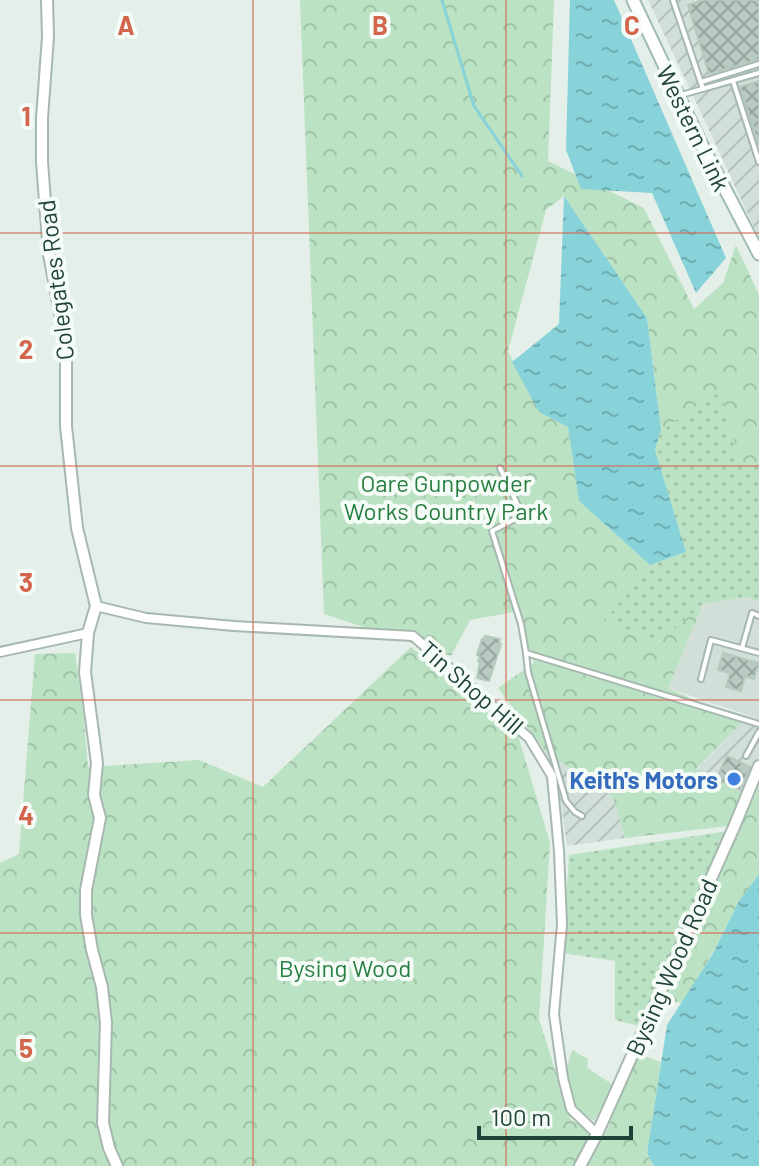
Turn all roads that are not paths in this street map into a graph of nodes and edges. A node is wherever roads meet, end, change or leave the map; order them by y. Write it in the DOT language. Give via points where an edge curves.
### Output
graph roads {
  1 [pos="47,0"];
  2 [pos="633,0"];
  3 [pos="673,0"];
  4 [pos="759,64"];
  5 [pos="759,73"];
  6 [pos="733,81"];
  7 [pos="701,82"];
  8 [pos="703,89"];
  9 [pos="678,96"];
  10 [pos="759,162"];
  11 [pos="759,254"];
  12 [pos="500,468"];
  13 [pos="96,606"];
  14 [pos="759,616"];
  15 [pos="88,633"];
  16 [pos="742,648"];
  17 [pos="0,652"];
  18 [pos="526,653"];
  19 [pos="759,653"];
  20 [pos="701,679"];
  21 [pos="759,724"];
  22 [pos="759,732"];
  23 [pos="746,756"];
  24 [pos="759,766"];
  25 [pos="582,816"];
  26 [pos="597,1134"];
  27 [pos="117,1166"];
  28 [pos="580,1166"];
  1 -- 13 [label="street, Colegates Road" via="42,162 49,254 66,346 66,426 77,528"];
  2 -- 9 [label="main road, Western Link"];
  3 -- 7 [label="lane"];
  4 -- 7 [label="lane"];
  5 -- 6 [label="lane"];
  6 -- 8 [label="lane"];
  6 -- 10 [label="lane"];
  7 -- 8 [label="lane"];
  8 -- 9 [label="lane"];
  9 -- 11 [label="main road, Western Link"];
  12 -- 18 [label="lane" via="521,512 492,531"];
  13 -- 15 [label="street"];
  13 -- 26 [label="street, Tin Shop Hill" via="146,618 413,636 529,738 552,776 555,806 562,924 554,1014 563,1078 571,1109"];
  14 -- 16 [label="lane" via="752,613"];
  15 -- 17 [label="street"];
  15 -- 27 [label="street" via="85,672 100,818 86,915 106,1023 103,1123"];
  16 -- 19 [label="lane"];
  16 -- 20 [label="lane" via="711,640"];
  18 -- 21 [label="lane"];
  18 -- 25 [label="lane" via="566,801"];
  22 -- 23 [label="lane"];
  24 -- 26 [label="street, Bysing Wood Road"];
  26 -- 28 [label="street, Bysing Wood Road"];
}
